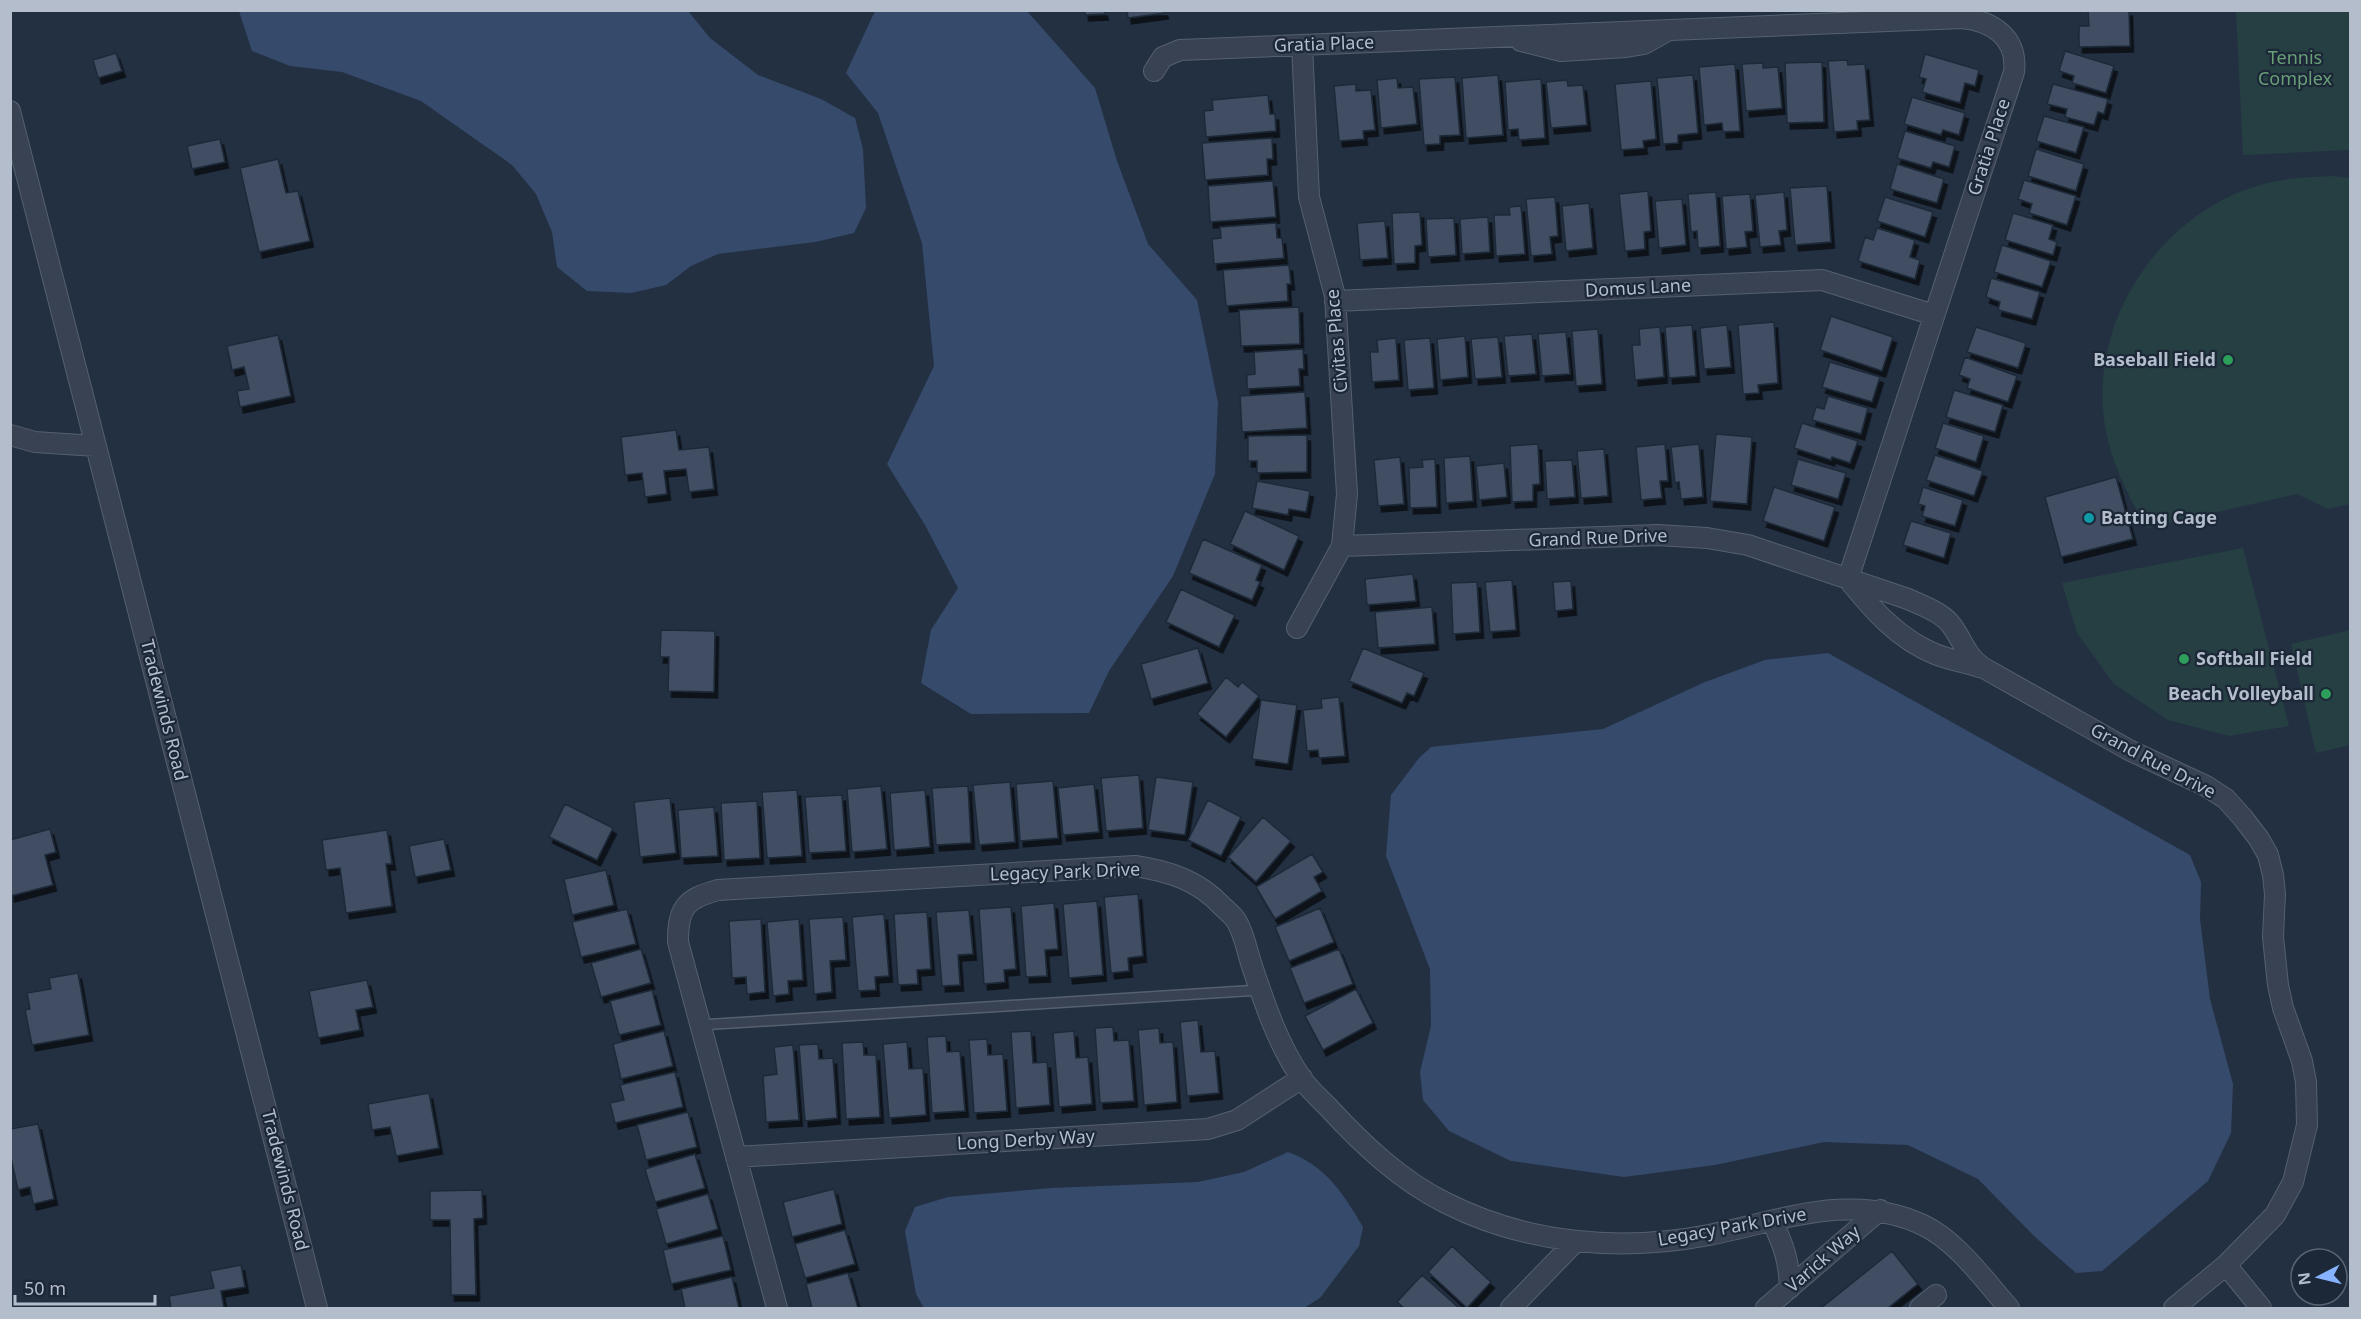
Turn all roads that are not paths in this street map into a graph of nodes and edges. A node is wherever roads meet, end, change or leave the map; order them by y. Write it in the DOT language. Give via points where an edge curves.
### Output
graph roads {
  1 [pos="1302,45"];
  2 [pos="1154,71"];
  3 [pos="10,111"];
  4 [pos="1335,301"];
  5 [pos="1934,315"];
  6 [pos="10,435"];
  7 [pos="96,446"];
  8 [pos="1342,546"];
  9 [pos="1848,579"];
  10 [pos="1297,628"];
  11 [pos="1982,668"];
  12 [pos="1260,990"];
  13 [pos="700,1025"];
  14 [pos="1302,1078"];
  15 [pos="736,1157"];
  16 [pos="1880,1210"];
  17 [pos="1772,1221"];
  18 [pos="1575,1242"];
  19 [pos="2226,1265"];
  20 [pos="1790,1288"];
  21 [pos="1936,1295"];
  22 [pos="317,1308"];
  23 [pos="777,1308"];
  24 [pos="1511,1308"];
  25 [pos="1766,1308"];
  26 [pos="1920,1308"];
  27 [pos="2009,1308"];
  28 [pos="2174,1308"];
  29 [pos="2261,1308"];
  1 -- 2 [label="street, Gratia Place" via="1180,50 1163,57"];
  1 -- 4 [label="street, Civitas Place" via="1309,197"];
  1 -- 5 [label="street, Gratia Place" via="1962,18 1987,23 2006,37 2014,58 2014,72"];
  3 -- 7 [label="street, Tradewinds Road"];
  4 -- 5 [label="street, Domus Lane" via="1822,280"];
  4 -- 8 [label="street, Civitas Place" via="1347,494"];
  5 -- 9 [label="street, Gratia Place"];
  6 -- 7 [label="street" via="35,442"];
  7 -- 22 [label="street, Tradewinds Road"];
  8 -- 9 [label="street, Grand Rue Drive" via="1683,536 1748,545"];
  8 -- 10 [label="street, Civitas Place"];
  9 -- 11 [label="street, Grand Rue Drive" via="1886,622 1913,642 1936,655"];
  9 -- 11 [label="street, Grand Rue Drive" via="1908,599 1942,616 1957,633 1967,654"];
  11 -- 19 [label="street, Grand Rue Drive" via="2226,799 2268,855 2275,894 2273,937 2278,985 2307,1082 2307,1125 2301,1156 2284,1200 2266,1227"];
  12 -- 13 [label="lane"];
  12 -- 13 [label="street, Legacy Park Drive" via="1237,921 1193,882 1165,870 1135,866 718,890 700,895 685,906 678,921 678,942"];
  12 -- 14 [label="street, Legacy Park Drive"];
  13 -- 15 [label="street, Legacy Park Drive"];
  14 -- 15 [label="street, Long Derby Way" via="1237,1120 1208,1129"];
  14 -- 18 [label="street, Legacy Park Drive" via="1349,1131 1396,1172 1446,1203 1504,1227"];
  15 -- 23 [label="street, Legacy Park Drive"];
  16 -- 17 [label="street, Legacy Park Drive" via="1835,1208"];
  16 -- 20 [label="street, Varick Way"];
  16 -- 27 [label="street, Legacy Park Drive" via="1925,1225 1959,1251"];
  17 -- 18 [label="street, Legacy Park Drive" via="1656,1241"];
  17 -- 20 [label="street" via="1789,1263"];
  18 -- 24 [label="street"];
  19 -- 28 [label="street, Grand Rue Drive"];
  19 -- 29 [label="street"];
  20 -- 25 [label="street, Varick Way"];
  21 -- 26 [label="street"];
}
